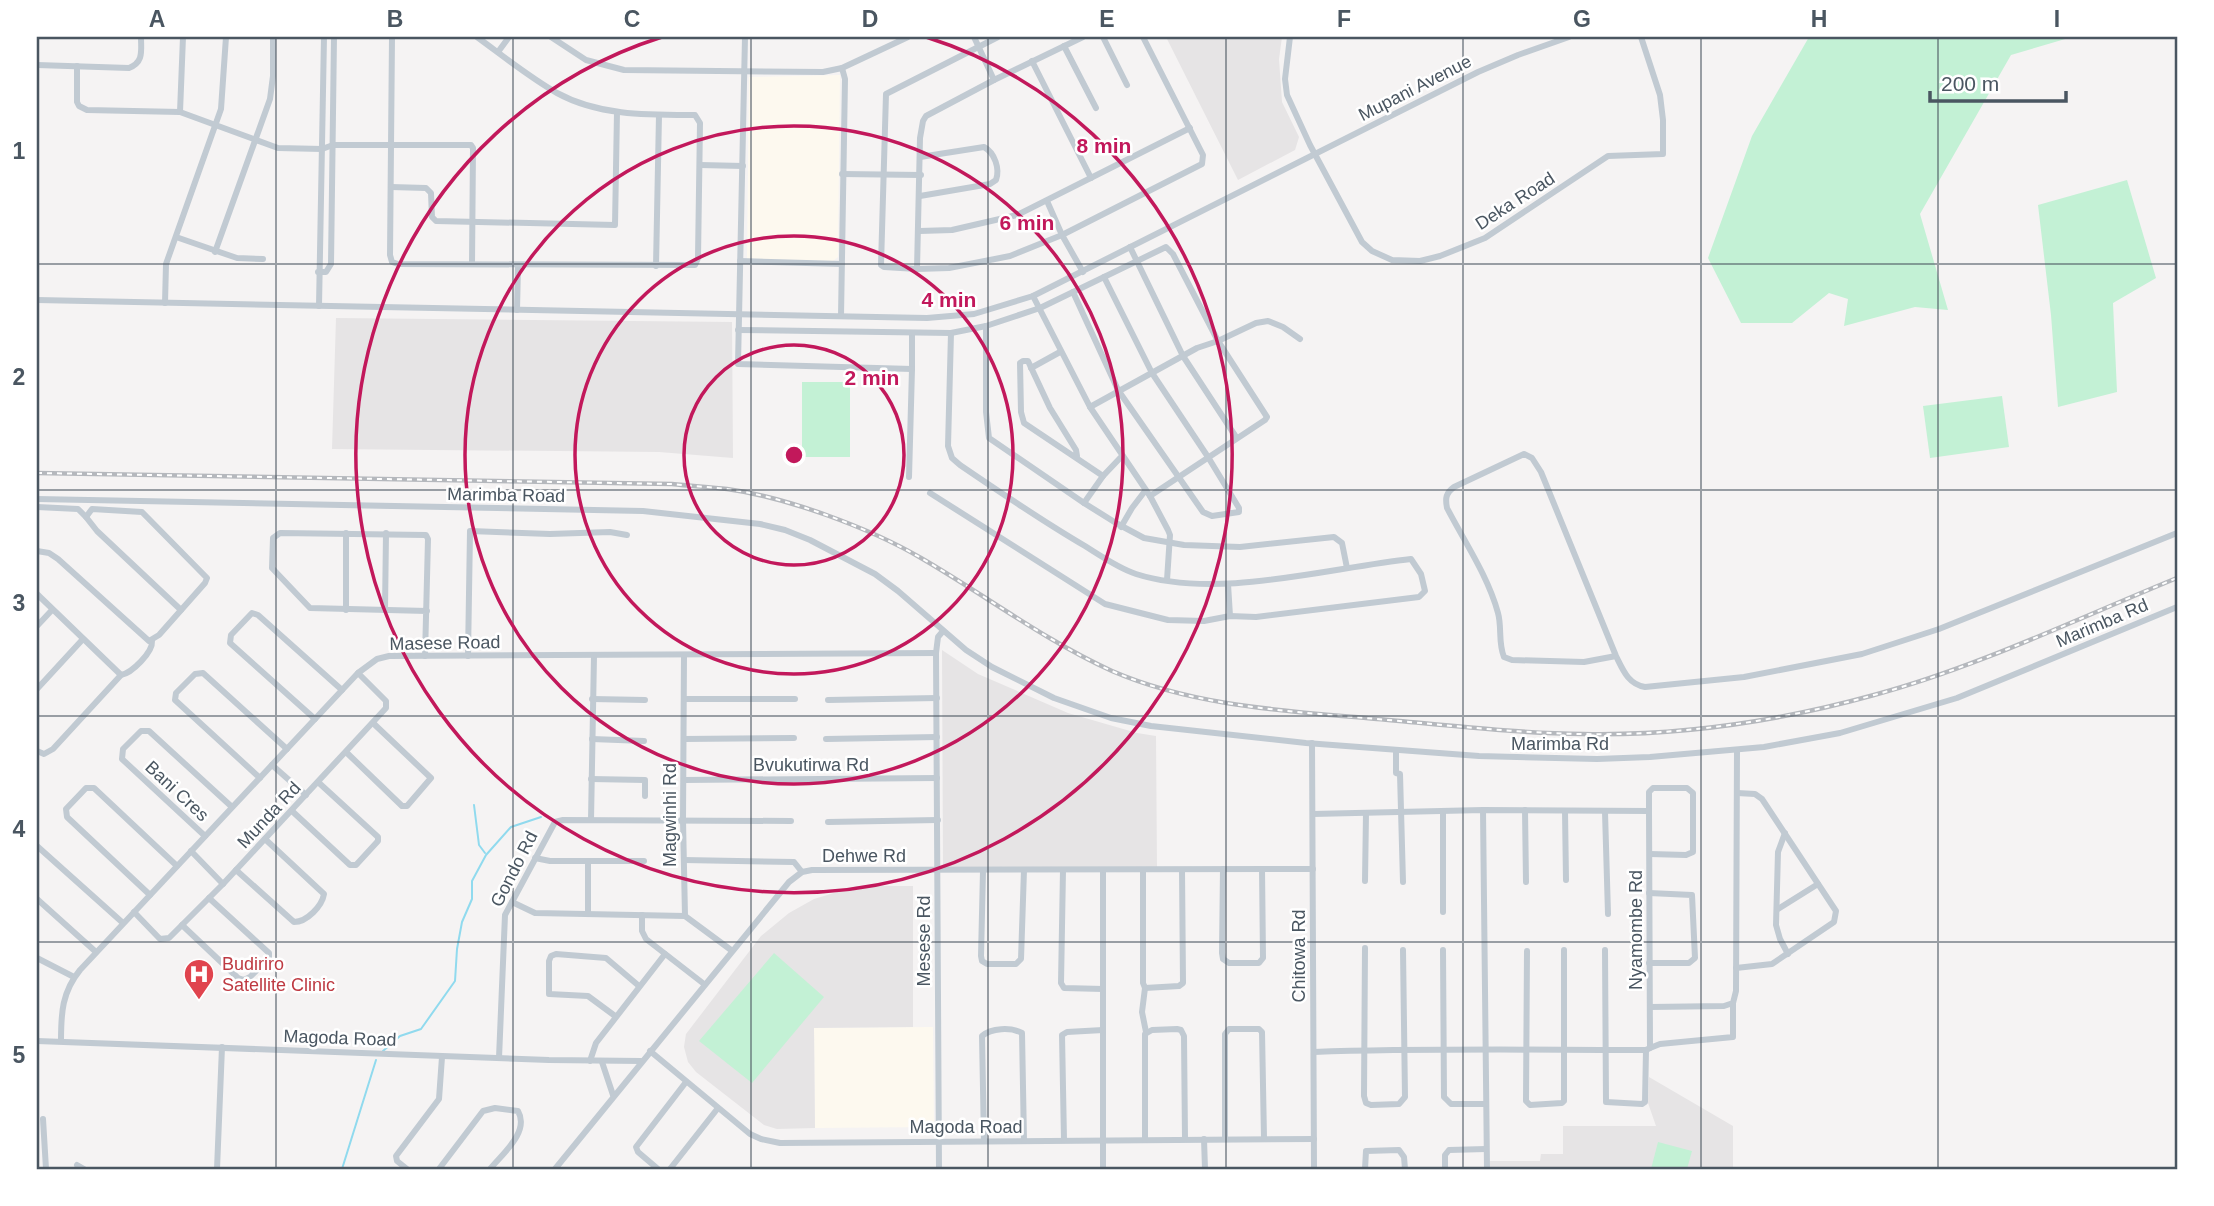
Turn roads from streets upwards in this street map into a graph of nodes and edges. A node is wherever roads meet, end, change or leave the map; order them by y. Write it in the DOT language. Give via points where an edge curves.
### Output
graph roads {
  1 [pos="141,37"];
  2 [pos="183,37"];
  3 [pos="226,37"];
  4 [pos="274,37"];
  5 [pos="324,37"];
  6 [pos="334,37"];
  7 [pos="392,37"];
  8 [pos="477,37"];
  9 [pos="509,37"];
  10 [pos="551,37"];
  11 [pos="746,37"];
  12 [pos="908,37"];
  13 [pos="974,37"];
  14 [pos="999,37"];
  15 [pos="1083,37"];
  16 [pos="1103,37"];
  17 [pos="1143,37"];
  18 [pos="1290,37"];
  19 [pos="1569,37"];
  20 [pos="1641,37"];
  21 [pos="1064,46"];
  22 [pos="979,47"];
  23 [pos="498,52"];
  24 [pos="1032,61"];
  25 [pos="37,65"];
  26 [pos="77,66"];
  27 [pos="842,68"];
  28 [pos="744,72"];
  29 [pos="994,80"];
  30 [pos="1127,85"];
  31 [pos="1096,108"];
  32 [pos="180,112"];
  33 [pos="617,112"];
  34 [pos="659,115"];
  35 [pos="216,127"];
  36 [pos="1190,128"];
  37 [pos="255,139"];
  38 [pos="332,145"];
  39 [pos="390,145"];
  40 [pos="323,149"];
  41 [pos="1314,153"];
  42 [pos="920,157"];
  43 [pos="700,165"];
  44 [pos="743,166"];
  45 [pos="842,174"];
  46 [pos="883,175"];
  47 [pos="921,175"];
  48 [pos="1091,178"];
  49 [pos="391,187"];
  50 [pos="920,196"];
  51 [pos="1047,201"];
  52 [pos="472,222"];
  53 [pos="919,231"];
  54 [pos="1062,235"];
  55 [pos="176,237"];
  56 [pos="1130,247"];
  57 [pos="215,252"];
  58 [pos="263,259"];
  59 [pos="1136,260"];
  60 [pos="740,261"];
  61 [pos="472,264"];
  62 [pos="842,264"];
  63 [pos="518,266"];
  64 [pos="656,266"];
  65 [pos="917,270"];
  66 [pos="318,272"];
  67 [pos="1083,272"];
  68 [pos="1104,277"];
  69 [pos="1073,292"];
  70 [pos="1033,296"];
  71 [pos="37,300"];
  72 [pos="165,303"];
  73 [pos="319,306"];
  74 [pos="1040,308"];
  75 [pos="517,310"];
  76 [pos="739,314"];
  77 [pos="841,316"];
  78 [pos="986,326"];
  79 [pos="738,330"];
  80 [pos="912,333"];
  81 [pos="951,334"];
  82 [pos="1300,339"];
  83 [pos="1217,341"];
  84 [pos="1060,352"];
  85 [pos="1183,356"];
  86 [pos="1031,368"];
  87 [pos="912,369"];
  88 [pos="1152,373"];
  89 [pos="1118,390"];
  90 [pos="1090,407"];
  91 [pos="1236,437"];
  92 [pos="1077,456"];
  93 [pos="1122,456"];
  94 [pos="1208,457"];
  95 [pos="1103,476"];
  96 [pos="909,477"];
  97 [pos="1178,477"];
  98 [pos="930,493"];
  99 [pos="1148,493"];
  100 [pos="37,499"];
  101 [pos="1084,503"];
  102 [pos="37,507"];
  103 [pos="86,517"];
  104 [pos="1121,527"];
  105 [pos="346,533"];
  106 [pos="386,533"];
  107 [pos="2177,533"];
  108 [pos="627,536"];
  109 [pos="1169,543"];
  110 [pos="37,551"];
  111 [pos="1347,568"];
  112 [pos="1167,580"];
  113 [pos="1228,584"];
  114 [pos="37,594"];
  115 [pos="2177,607"];
  116 [pos="52,610"];
  117 [pos="181,610"];
  118 [pos="346,610"];
  119 [pos="385,610"];
  120 [pos="427,611"];
  121 [pos="1230,615"];
  122 [pos="37,626"];
  123 [pos="943,631"];
  124 [pos="83,639"];
  125 [pos="152,641"];
  126 [pos="936,653"];
  127 [pos="425,656"];
  128 [pos="468,656"];
  129 [pos="594,656"];
  130 [pos="684,656"];
  131 [pos="1616,656"];
  132 [pos="358,673"];
  133 [pos="121,675"];
  134 [pos="37,689"];
  135 [pos="342,690"];
  136 [pos="937,698"];
  137 [pos="592,699"];
  138 [pos="684,699"];
  139 [pos="795,699"];
  140 [pos="645,700"];
  141 [pos="828,700"];
  142 [pos="315,719"];
  143 [pos="373,723"];
  144 [pos="937,737"];
  145 [pos="794,738"];
  146 [pos="592,739"];
  147 [pos="684,739"];
  148 [pos="826,740"];
  149 [pos="644,741"];
  150 [pos="1312,743"];
  151 [pos="287,749"];
  152 [pos="1396,750"];
  153 [pos="1737,750"];
  154 [pos="37,751"];
  155 [pos="346,752"];
  156 [pos="272,765"];
  157 [pos="260,778"];
  158 [pos="937,778"];
  159 [pos="591,779"];
  160 [pos="684,780"];
  161 [pos="318,782"];
  162 [pos="1737,793"];
  163 [pos="306,795"];
  164 [pos="646,796"];
  165 [pos="233,807"];
  166 [pos="1483,810"];
  167 [pos="1525,810"];
  168 [pos="292,811"];
  169 [pos="1443,811"];
  170 [pos="1565,811"];
  171 [pos="1649,811"];
  172 [pos="1605,812"];
  173 [pos="1366,813"];
  174 [pos="1403,813"];
  175 [pos="1313,814"];
  176 [pos="591,820"];
  177 [pos="683,820"];
  178 [pos="938,820"];
  179 [pos="792,821"];
  180 [pos="828,822"];
  181 [pos="1785,833"];
  182 [pos="205,836"];
  183 [pos="265,839"];
  184 [pos="37,846"];
  185 [pos="191,851"];
  186 [pos="1650,854"];
  187 [pos="535,858"];
  188 [pos="684,860"];
  189 [pos="644,861"];
  190 [pos="588,862"];
  191 [pos="177,866"];
  192 [pos="1223,869"];
  193 [pos="1262,869"];
  194 [pos="1313,869"];
  195 [pos="236,870"];
  196 [pos="938,870"];
  197 [pos="1024,870"];
  198 [pos="1063,870"];
  199 [pos="1103,870"];
  200 [pos="1143,870"];
  201 [pos="1182,870"];
  202 [pos="983,871"];
  203 [pos="802,872"];
  204 [pos="1566,880"];
  205 [pos="1365,881"];
  206 [pos="1526,881"];
  207 [pos="1403,882"];
  208 [pos="223,884"];
  209 [pos="1818,884"];
  210 [pos="1649,894"];
  211 [pos="150,895"];
  212 [pos="209,898"];
  213 [pos="37,899"];
  214 [pos="513,902"];
  215 [pos="1778,909"];
  216 [pos="134,912"];
  217 [pos="1443,912"];
  218 [pos="588,914"];
  219 [pos="1608,914"];
  220 [pos="642,915"];
  221 [pos="685,916"];
  222 [pos="123,923"];
  223 [pos="182,925"];
  224 [pos="1365,948"];
  225 [pos="731,950"];
  226 [pos="1403,950"];
  227 [pos="1443,950"];
  228 [pos="1564,950"];
  229 [pos="1605,950"];
  230 [pos="1527,951"];
  231 [pos="96,952"];
  232 [pos="665,954"];
  233 [pos="1788,954"];
  234 [pos="38,962"];
  235 [pos="1649,963"];
  236 [pos="1736,968"];
  237 [pos="74,977"];
  238 [pos="704,984"];
  239 [pos="639,986"];
  240 [pos="1146,988"];
  241 [pos="1103,989"];
  242 [pos="1733,1003"];
  243 [pos="1650,1007"];
  244 [pos="615,1016"];
  245 [pos="1102,1030"];
  246 [pos="1146,1032"];
  247 [pos="37,1041"];
  248 [pos="61,1041"];
  249 [pos="222,1047"];
  250 [pos="1404,1049"];
  251 [pos="1648,1049"];
  252 [pos="1364,1050"];
  253 [pos="1525,1050"];
  254 [pos="1605,1050"];
  255 [pos="650,1051"];
  256 [pos="1444,1051"];
  257 [pos="1485,1051"];
  258 [pos="1565,1051"];
  259 [pos="1314,1052"];
  260 [pos="442,1056"];
  261 [pos="499,1058"];
  262 [pos="590,1061"];
  263 [pos="641,1061"];
  264 [pos="602,1062"];
  265 [pos="686,1082"];
  266 [pos="613,1095"];
  267 [pos="1485,1104"];
  268 [pos="718,1108"];
  269 [pos="43,1119"];
  270 [pos="1264,1138"];
  271 [pos="1185,1139"];
  272 [pos="1204,1139"];
  273 [pos="1225,1139"];
  274 [pos="1314,1139"];
  275 [pos="938,1140"];
  276 [pos="1064,1140"];
  277 [pos="1103,1140"];
  278 [pos="1145,1140"];
  279 [pos="984,1141"];
  280 [pos="1024,1141"];
  281 [pos="1486,1149"];
  282 [pos="77,1165"];
  283 [pos="46,1169"];
  284 [pos="84,1169"];
  285 [pos="216,1169"];
  286 [pos="407,1169"];
  287 [pos="439,1169"];
  288 [pos="490,1169"];
  289 [pos="555,1169"];
  290 [pos="658,1169"];
  291 [pos="670,1169"];
  292 [pos="939,1169"];
  293 [pos="1103,1169"];
  294 [pos="1205,1169"];
  295 [pos="1314,1169"];
  296 [pos="1365,1169"];
  297 [pos="1405,1169"];
  298 [pos="1445,1169"];
  299 [pos="1487,1169"];
  1 -- 26 [label="street" via="141,58 134,66"];
  2 -- 32 [label="street"];
  3 -- 35 [label="street"];
  4 -- 37 [label="street" via="270,99"];
  5 -- 40 [label="street"];
  6 -- 38 [label="street"];
  7 -- 39 [label="street"];
  8 -- 23 [label="street"];
  9 -- 23 [label="street"];
  10 -- 28 [label="street" via="610,68"];
  11 -- 28 [label="street"];
  12 -- 27 [label="street"];
  13 -- 22 [label="street"];
  14 -- 22 [label="street"];
  15 -- 21 [label="street"];
  16 -- 30 [label="street"];
  17 -- 36 [label="street"];
  18 -- 41 [label="street" via="1287,95"];
  19 -- 41 [label="street, Mupani Avenue" via="1478,72"];
  20 -- 41 [label="street, Deka Road" via="1659,90 1663,153 1608,156 1516,219 1461,249 1404,262 1372,251 1362,242"];
  21 -- 24 [label="street"];
  21 -- 31 [label="street"];
  22 -- 29 [label="street"];
  22 -- 46 [label="street" via="888,92"];
  23 -- 33 [label="street" via="557,93"];
  24 -- 29 [label="street"];
  24 -- 48 [label="street"];
  25 -- 26 [label="street"];
  26 -- 32 [label="street" via="77,102 83,109"];
  27 -- 28 [label="street"];
  27 -- 45 [label="street"];
  28 -- 44 [label="street"];
  29 -- 42 [label="street" via="926,116"];
  32 -- 35 [label="street"];
  33 -- 34 [label="street"];
  33 -- 52 [label="street" via="615,225"];
  34 -- 43 [label="street" via="698,118"];
  34 -- 64 [label="street"];
  35 -- 37 [label="street"];
  35 -- 55 [label="street"];
  36 -- 48 [label="street"];
  36 -- 54 [label="street" via="1203,155 1200,165"];
  37 -- 40 [label="street" via="283,149"];
  37 -- 57 [label="street"];
  38 -- 39 [label="street"];
  38 -- 40 [label="street"];
  38 -- 66 [label="street" via="331,264 326,272"];
  39 -- 49 [label="street"];
  39 -- 52 [label="street" via="472,146"];
  40 -- 66 [label="street"];
  41 -- 56 [label="street, Mupani Avenue"];
  42 -- 47 [label="street"];
  42 -- 50 [label="street" via="986,148 999,171 990,184"];
  43 -- 44 [label="street"];
  43 -- 64 [label="street" via="697,262 691,267"];
  44 -- 60 [label="street"];
  45 -- 46 [label="street"];
  45 -- 62 [label="street"];
  46 -- 47 [label="street"];
  46 -- 65 [label="street" via="881,265"];
  47 -- 50 [label="street"];
  48 -- 51 [label="street"];
  49 -- 52 [label="street" via="426,188 436,221"];
  49 -- 61 [label="street" via="392,262"];
  50 -- 53 [label="street"];
  51 -- 53 [label="street" via="996,221"];
  51 -- 54 [label="street"];
  52 -- 61 [label="street"];
  53 -- 65 [label="street"];
  54 -- 65 [label="street" via="991,261"];
  54 -- 67 [label="street"];
  55 -- 57 [label="street"];
  55 -- 72 [label="street" via="166,269"];
  56 -- 59 [label="street"];
  56 -- 67 [label="street, Mupani Avenue"];
  57 -- 58 [label="street"];
  59 -- 68 [label="street"];
  59 -- 83 [label="street" via="1167,247"];
  59 -- 85 [label="street"];
  60 -- 62 [label="street"];
  60 -- 76 [label="street"];
  61 -- 63 [label="street"];
  62 -- 77 [label="street"];
  63 -- 64 [label="street"];
  63 -- 75 [label="street"];
  66 -- 73 [label="street"];
  67 -- 70 [label="street, Mupani Avenue"];
  68 -- 69 [label="street"];
  68 -- 88 [label="street"];
  69 -- 74 [label="street"];
  69 -- 89 [label="street"];
  70 -- 74 [label="street"];
  70 -- 77 [label="street, Mupani Avenue" via="953,317"];
  71 -- 72 [label="street, Mupani Avenue"];
  72 -- 73 [label="street, Mupani Avenue"];
  73 -- 75 [label="street, Mupani Avenue"];
  74 -- 78 [label="street"];
  74 -- 84 [label="street"];
  75 -- 76 [label="street, Mupani Avenue"];
  76 -- 77 [label="street, Mupani Avenue"];
  76 -- 79 [label="street"];
  78 -- 81 [label="street"];
  78 -- 101 [label="street" via="989,438"];
  79 -- 80 [label="street"];
  79 -- 87 [label="street" via="738,364 744,366"];
  80 -- 81 [label="street"];
  80 -- 87 [label="street"];
  81 -- 112 [label="street" via="948,446 954,461 1117,565"];
  82 -- 83 [label="street" via="1268,321"];
  83 -- 85 [label="street"];
  83 -- 91 [label="street" via="1266,415"];
  84 -- 86 [label="street"];
  84 -- 90 [label="street"];
  85 -- 88 [label="street"];
  85 -- 91 [label="street"];
  86 -- 92 [label="street"];
  86 -- 92 [label="street" via="1028,361 1020,363 1024,423"];
  87 -- 96 [label="street"];
  88 -- 89 [label="street"];
  88 -- 94 [label="street"];
  89 -- 90 [label="street"];
  89 -- 97 [label="street"];
  90 -- 93 [label="street"];
  91 -- 94 [label="street"];
  92 -- 95 [label="street"];
  93 -- 95 [label="street"];
  93 -- 99 [label="street"];
  94 -- 97 [label="street"];
  94 -- 97 [label="street" via="1239,512 1206,514"];
  95 -- 101 [label="street"];
  97 -- 99 [label="street"];
  98 -- 121 [label="street" via="1105,604 1168,620 1204,621"];
  99 -- 104 [label="street"];
  99 -- 109 [label="street" via="1168,530"];
  100 -- 123 [label="street, Marimba Road" via="638,511 735,520 785,530 848,559 887,582"];
  101 -- 104 [label="street"];
  102 -- 103 [label="street" via="78,509"];
  103 -- 117 [label="street"];
  103 -- 117 [label="street" via="92,509 142,512 172,541 207,578"];
  104 -- 109 [label="street"];
  105 -- 106 [label="street"];
  105 -- 118 [label="street"];
  105 -- 118 [label="street" via="277,534 272,541 271,565 310,608"];
  106 -- 119 [label="street"];
  106 -- 120 [label="street" via="423,533 427,537"];
  107 -- 131 [label="street" via="1952,625 1862,654 1744,677 1645,687 1631,682"];
  108 -- 128 [label="street" via="610,531 470,531"];
  109 -- 111 [label="street" via="1240,547 1335,537 1342,543"];
  109 -- 112 [label="street"];
  110 -- 125 [label="street" via="58,559"];
  111 -- 113 [label="street"];
  111 -- 121 [label="street" via="1412,559 1424,593 1256,617"];
  112 -- 113 [label="street"];
  113 -- 121 [label="street"];
  114 -- 116 [label="street"];
  115 -- 153 [label="street, Marimba Rd" via="1895,719 1799,742"];
  116 -- 122 [label="street"];
  116 -- 124 [label="street"];
  117 -- 125 [label="street"];
  118 -- 119 [label="street"];
  119 -- 120 [label="street"];
  120 -- 127 [label="street"];
  123 -- 126 [label="street, Mesese Rd"];
  123 -- 150 [label="street, Marimba Rd" via="1016,680 1111,718"];
  124 -- 133 [label="street"];
  124 -- 134 [label="street"];
  125 -- 133 [label="street" via="151,649"];
  126 -- 130 [label="street, Masese Road"];
  126 -- 136 [label="street, Mesese Rd"];
  127 -- 128 [label="street, Masese Road"];
  127 -- 132 [label="street, Masese Road" via="383,657"];
  128 -- 129 [label="street, Masese Road"];
  129 -- 130 [label="street, Masese Road"];
  129 -- 137 [label="street"];
  130 -- 138 [label="street, Magwinhi Rd"];
  131 -- 131 [label="street" via="1532,458 1524,454 1513,457 1448,492 1447,508 1496,606 1504,657 1584,662"];
  132 -- 135 [label="street, Masese Road"];
  132 -- 143 [label="street" via="387,704"];
  133 -- 154 [label="street" via="53,749 44,754"];
  135 -- 142 [label="street, Masese Road"];
  135 -- 142 [label="street" via="258,614 252,613 231,635 230,643"];
  136 -- 141 [label="street"];
  136 -- 144 [label="street, Mesese Rd"];
  137 -- 140 [label="street"];
  137 -- 146 [label="street"];
  138 -- 139 [label="street"];
  138 -- 147 [label="street, Magwinhi Rd"];
  142 -- 151 [label="street, Masese Road"];
  143 -- 155 [label="street, Munda Rd"];
  143 -- 155 [label="street" via="431,778 407,806"];
  144 -- 148 [label="street"];
  144 -- 158 [label="street, Mesese Rd"];
  145 -- 147 [label="street"];
  146 -- 149 [label="street"];
  146 -- 159 [label="street"];
  147 -- 160 [label="street, Magwinhi Rd"];
  150 -- 152 [label="street, Marimba Rd"];
  150 -- 175 [label="street, Chitowa Rd"];
  151 -- 156 [label="street, Masese Road"];
  151 -- 157 [label="street" via="203,673 195,674 176,693 175,700"];
  152 -- 153 [label="street, Marimba Rd" via="1583,759"];
  152 -- 174 [label="street"];
  153 -- 162 [label="street"];
  155 -- 161 [label="street, Munda Rd"];
  156 -- 157 [label="street, Masese Road"];
  156 -- 163 [label="street"];
  157 -- 165 [label="street, Masese Road"];
  158 -- 160 [label="street, Bvukutirwa Rd"];
  158 -- 178 [label="street, Mesese Rd"];
  159 -- 164 [label="street" via="645,780"];
  159 -- 176 [label="street"];
  160 -- 177 [label="street, Magwinhi Rd"];
  161 -- 163 [label="street, Munda Rd"];
  161 -- 168 [label="street" via="378,837 356,865 350,865"];
  162 -- 181 [label="street" via="1759,796"];
  162 -- 236 [label="street"];
  163 -- 168 [label="street, Munda Rd"];
  165 -- 182 [label="street, Masese Road"];
  165 -- 182 [label="street, Bani Cres" via="149,731 141,731 123,750 122,759"];
  166 -- 167 [label="street"];
  166 -- 169 [label="street"];
  166 -- 257 [label="street"];
  167 -- 170 [label="street"];
  167 -- 206 [label="street"];
  168 -- 183 [label="street, Munda Rd"];
  169 -- 174 [label="street"];
  169 -- 217 [label="street"];
  170 -- 172 [label="street"];
  170 -- 204 [label="street"];
  171 -- 172 [label="street"];
  171 -- 186 [label="street, Nyamombe Rd"];
  171 -- 186 [label="street" via="1653,788 1687,788 1693,793 1692,852"];
  172 -- 219 [label="street"];
  173 -- 174 [label="street"];
  173 -- 175 [label="street"];
  173 -- 205 [label="street"];
  174 -- 207 [label="street"];
  175 -- 194 [label="street, Chitowa Rd"];
  176 -- 177 [label="street, Gondo Rd"];
  176 -- 187 [label="street, Gondo Rd" via="555,822"];
  177 -- 179 [label="street, Gondo Rd"];
  177 -- 188 [label="street, Magwinhi Rd"];
  178 -- 180 [label="street"];
  178 -- 196 [label="street, Mesese Rd"];
  181 -- 209 [label="street"];
  181 -- 215 [label="street" via="1778,852"];
  182 -- 185 [label="street, Masese Road"];
  183 -- 195 [label="street, Munda Rd"];
  183 -- 195 [label="street" via="324,894 311,915 294,922"];
  184 -- 222 [label="street"];
  185 -- 191 [label="street, Masese Road"];
  185 -- 208 [label="street"];
  186 -- 210 [label="street, Nyamombe Rd"];
  187 -- 190 [label="street"];
  187 -- 214 [label="street, Gondo Rd"];
  188 -- 203 [label="street" via="794,862"];
  188 -- 221 [label="street, Magwinhi Rd"];
  189 -- 190 [label="street"];
  190 -- 218 [label="street"];
  191 -- 211 [label="street, Masese Road"];
  191 -- 211 [label="street" via="94,788 86,788 66,809 67,817"];
  192 -- 193 [label="street, Dehwe Rd"];
  192 -- 193 [label="street" via="1222,953 1229,963 1263,958"];
  192 -- 201 [label="street, Dehwe Rd"];
  193 -- 194 [label="street, Dehwe Rd"];
  194 -- 259 [label="street, Chitowa Rd"];
  195 -- 208 [label="street, Munda Rd"];
  196 -- 202 [label="street, Dehwe Rd"];
  196 -- 203 [label="street, Dehwe Rd"];
  196 -- 275 [label="street, Mesese Rd"];
  197 -- 198 [label="street, Dehwe Rd"];
  197 -- 202 [label="street, Dehwe Rd"];
  197 -- 202 [label="street" via="1021,959 1016,964 982,961"];
  198 -- 199 [label="street, Dehwe Rd"];
  198 -- 241 [label="street" via="1061,983 1064,988"];
  199 -- 200 [label="street, Dehwe Rd"];
  199 -- 241 [label="street"];
  200 -- 201 [label="street, Dehwe Rd"];
  200 -- 240 [label="street"];
  201 -- 240 [label="street" via="1182,983"];
  203 -- 225 [label="street, Dehwe Rd"];
  208 -- 212 [label="street, Munda Rd"];
  209 -- 215 [label="street"];
  209 -- 233 [label="street" via="1836,911 1835,920"];
  210 -- 235 [label="street, Nyamombe Rd"];
  210 -- 235 [label="street" via="1692,895 1695,958 1689,963"];
  211 -- 216 [label="street, Masese Road"];
  212 -- 223 [label="street, Munda Rd"];
  212 -- 223 [label="street" via="269,953 250,977 238,978"];
  213 -- 231 [label="street"];
  214 -- 218 [label="street" via="530,912"];
  214 -- 261 [label="street, Gondo Rd" via="504,921"];
  215 -- 233 [label="street" via="1777,933"];
  216 -- 222 [label="street, Masese Road"];
  216 -- 223 [label="street, Munda Rd" via="162,940"];
  218 -- 220 [label="street"];
  220 -- 221 [label="street"];
  220 -- 232 [label="street" via="644,936"];
  221 -- 225 [label="street"];
  222 -- 231 [label="street, Masese Road"];
  224 -- 252 [label="street"];
  225 -- 238 [label="street, Dehwe Rd"];
  226 -- 250 [label="street"];
  227 -- 256 [label="street"];
  228 -- 258 [label="street"];
  229 -- 254 [label="street"];
  230 -- 253 [label="street"];
  231 -- 237 [label="street, Masese Road"];
  232 -- 238 [label="street"];
  232 -- 239 [label="street"];
  233 -- 236 [label="street" via="1767,966"];
  234 -- 237 [label="street"];
  235 -- 243 [label="street, Nyamombe Rd"];
  236 -- 242 [label="street"];
  237 -- 248 [label="street, Masese Road" via="63,1000"];
  238 -- 255 [label="street, Dehwe Rd"];
  239 -- 244 [label="street"];
  239 -- 244 [label="street" via="606,958 551,956 550,994 588,996"];
  240 -- 246 [label="street" via="1142,1012"];
  241 -- 245 [label="street"];
  242 -- 243 [label="street"];
  242 -- 251 [label="street" via="1733,1037"];
  243 -- 251 [label="street, Nyamombe Rd"];
  244 -- 262 [label="street" via="596,1042"];
  245 -- 276 [label="street" via="1062,1035"];
  245 -- 277 [label="street"];
  246 -- 271 [label="street" via="1182,1032"];
  246 -- 278 [label="street"];
  247 -- 248 [label="street, Magoda Road"];
  248 -- 249 [label="street, Magoda Road"];
  249 -- 260 [label="street, Magoda Road"];
  249 -- 285 [label="street"];
  250 -- 252 [label="street"];
  250 -- 252 [label="street" via="1405,1097 1394,1105 1366,1101"];
  250 -- 256 [label="street"];
  251 -- 254 [label="street"];
  251 -- 254 [label="street, Nyamombe Rd" via="1646,1100 1642,1104 1606,1102"];
  252 -- 259 [label="street"];
  253 -- 257 [label="street"];
  253 -- 258 [label="street"];
  253 -- 258 [label="street" via="1526,1101 1530,1105 1564,1101"];
  254 -- 258 [label="street"];
  255 -- 263 [label="street, Dehwe Rd"];
  255 -- 265 [label="street, Magoda Road"];
  256 -- 257 [label="street"];
  256 -- 267 [label="street" via="1446,1101"];
  257 -- 267 [label="street"];
  259 -- 274 [label="street, Chitowa Rd"];
  260 -- 261 [label="street, Magoda Road"];
  260 -- 286 [label="street" via="439,1099 396,1156"];
  261 -- 262 [label="street, Magoda Road"];
  262 -- 264 [label="street, Magoda Road"];
  263 -- 264 [label="street, Magoda Road"];
  263 -- 266 [label="street, Dehwe Rd"];
  264 -- 266 [label="street"];
  265 -- 268 [label="street, Magoda Road"];
  265 -- 290 [label="street" via="636,1147"];
  266 -- 289 [label="street, Dehwe Rd"];
  267 -- 281 [label="street"];
  268 -- 275 [label="street, Magoda Road" via="750,1134 768,1141"];
  268 -- 291 [label="street"];
  269 -- 283 [label="street"];
  270 -- 273 [label="street, Magoda Road"];
  270 -- 273 [label="street" via="1262,1032 1229,1029 1225,1034"];
  270 -- 274 [label="street, Magoda Road"];
  271 -- 272 [label="street, Magoda Road"];
  271 -- 278 [label="street, Magoda Road"];
  272 -- 273 [label="street, Magoda Road"];
  272 -- 294 [label="street"];
  274 -- 295 [label="street, Chitowa Rd"];
  275 -- 279 [label="street, Magoda Road"];
  275 -- 292 [label="street, Mesese Rd"];
  276 -- 277 [label="street, Magoda Road"];
  276 -- 280 [label="street, Magoda Road"];
  277 -- 278 [label="street, Magoda Road"];
  277 -- 293 [label="street"];
  279 -- 280 [label="street, Magoda Road"];
  279 -- 280 [label="street" via="982,1036 1014,1030 1022,1033"];
  281 -- 298 [label="street" via="1449,1150"];
  281 -- 299 [label="street"];
  282 -- 284 [label="street"];
  287 -- 288 [label="street" via="483,1111 518,1111 520,1131"];
  296 -- 297 [label="street" via="1366,1151 1399,1150 1405,1157"];
}
